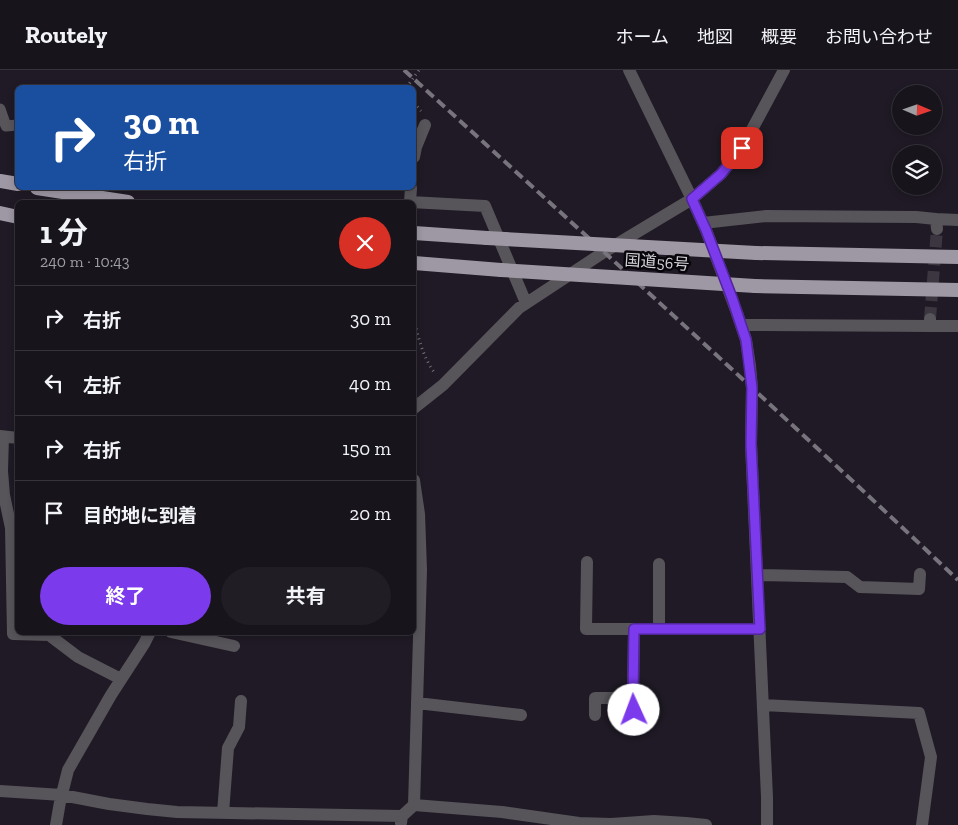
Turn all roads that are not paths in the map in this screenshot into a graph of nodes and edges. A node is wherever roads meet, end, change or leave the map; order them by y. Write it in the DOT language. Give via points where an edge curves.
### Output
graph roads {
  1 [pos="629,70"];
  2 [pos="784,70"];
  3 [pos="0,110"];
  4 [pos="15,125"];
  5 [pos="425,125"];
  6 [pos="416,147"];
  7 [pos="0,181"];
  8 [pos="15,184"];
  9 [pos="50,190"];
  10 [pos="692,199"];
  11 [pos="115,200"];
  12 [pos="416,202"];
  13 [pos="0,213"];
  14 [pos="15,216"];
  15 [pos="958,220"];
  16 [pos="703,223"];
  17 [pos="416,233"];
  18 [pos="958,257"];
  19 [pos="416,263"];
  20 [pos="958,290"];
  21 [pos="526,303"];
  22 [pos="741,324"];
  23 [pos="958,326"];
  24 [pos="416,406"];
  25 [pos="2,437"];
  26 [pos="15,438"];
  27 [pos="416,494"];
  28 [pos="587,562"];
  29 [pos="659,564"];
  30 [pos="920,574"];
  31 [pos="757,575"];
  32 [pos="634,629"];
  33 [pos="659,629"];
  34 [pos="760,629"];
  35 [pos="15,634"];
  36 [pos="31,635"];
  37 [pos="148,635"];
  38 [pos="184,635"];
  39 [pos="234,646"];
  40 [pos="121,679"];
  41 [pos="241,701"];
  42 [pos="417,702"];
  43 [pos="763,705"];
  44 [pos="521,714"];
  45 [pos="595,716"];
  46 [pos="0,791"];
  47 [pos="62,794"];
  48 [pos="414,805"];
  49 [pos="223,813"];
  50 [pos="401,821"];
  51 [pos="627,824"];
  52 [pos="56,825"];
  53 [pos="706,825"];
  54 [pos="766,825"];
  55 [pos="922,825"];
  1 -- 10 [label="street"];
  2 -- 10 [label="street" via="742,148 721,174"];
  3 -- 4 [label="lane" via="6,126"];
  5 -- 6 [label="street"];
  7 -- 8 [label="highway"];
  9 -- 11 [label="highway"];
  10 -- 16 [label="street"];
  10 -- 21 [label="street"];
  12 -- 21 [label="street" via="484,206"];
  13 -- 14 [label="highway"];
  15 -- 16 [label="street" via="937,224 916,217 766,216"];
  16 -- 22 [label="street"];
  17 -- 18 [label="highway, 国道56号, bridge" via="756,253"];
  19 -- 20 [label="highway, 国道56号, bridge" via="755,286"];
  21 -- 24 [label="street"];
  22 -- 23 [label="street" via="930,322"];
  22 -- 31 [label="street" via="752,388"];
  25 -- 26 [label="street"];
  25 -- 35 [label="street" via="4,495 11,528"];
  27 -- 42 [label="street" via="421,570"];
  28 -- 32 [label="street" via="586,629"];
  29 -- 33 [label="street"];
  30 -- 31 [label="street" via="920,589 860,587 847,577"];
  31 -- 34 [label="street"];
  32 -- 33 [label="street"];
  32 -- 45 [label="street" via="633,704 595,698"];
  33 -- 34 [label="street"];
  34 -- 43 [label="street"];
  36 -- 40 [label="street" via="49,636 78,657"];
  37 -- 40 [label="street"];
  38 -- 39 [label="street"];
  40 -- 47 [label="street" via="68,770"];
  41 -- 49 [label="street" via="239,726 228,748"];
  42 -- 44 [label="street"];
  42 -- 48 [label="street"];
  43 -- 54 [label="street" via="768,797"];
  43 -- 55 [label="street" via="919,712 931,757"];
  46 -- 47 [label="street"];
  47 -- 49 [label="street" via="147,809"];
  47 -- 52 [label="street"];
  48 -- 50 [label="street"];
  48 -- 51 [label="street" via="502,812 579,823"];
  49 -- 50 [label="street"];
  51 -- 53 [label="street" via="654,821"];
}
